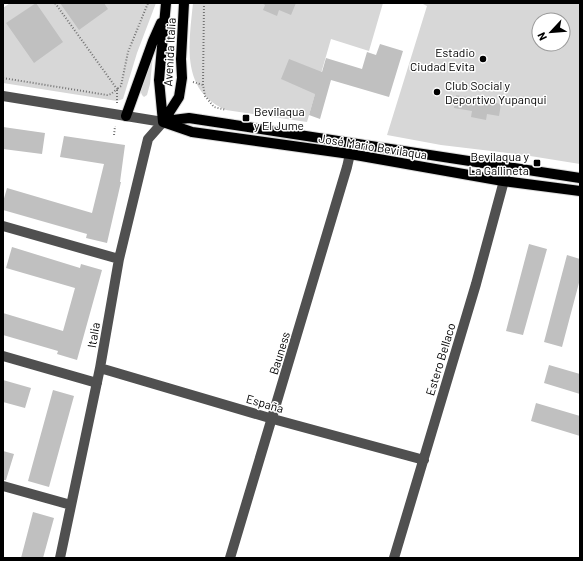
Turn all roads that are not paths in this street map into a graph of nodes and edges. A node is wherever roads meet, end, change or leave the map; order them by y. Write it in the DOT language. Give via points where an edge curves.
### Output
graph roads {
  1 [pos="166,3"];
  2 [pos="184,3"];
  3 [pos="164,16"];
  4 [pos="3,96"];
  5 [pos="120,115"];
  6 [pos="163,122"];
  7 [pos="350,154"];
  8 [pos="508,166"];
  9 [pos="580,178"];
  10 [pos="503,181"];
  11 [pos="580,191"];
  12 [pos="3,226"];
  13 [pos="120,258"];
  14 [pos="3,356"];
  15 [pos="100,368"];
  16 [pos="97,383"];
  17 [pos="272,419"];
  18 [pos="424,460"];
  19 [pos="3,486"];
  20 [pos="71,505"];
  21 [pos="60,558"];
  22 [pos="230,558"];
  23 [pos="394,558"];
  1 -- 3 [label="main road, Avenida Italia"];
  2 -- 6 [label="main road, Avenida Italia" via="179,97"];
  3 -- 5 [label="main road"];
  3 -- 6 [label="main road, Avenida Italia" via="159,80"];
  4 -- 5 [label="street, José Mario Bevilaqua"];
  5 -- 6 [label="street, José Mario Bevilaqua"];
  6 -- 7 [label="main road, José Mario Bevilaqua" via="192,132"];
  6 -- 8 [label="main road, José Mario Bevilaqua" via="189,118"];
  6 -- 13 [label="street, Italia" via="148,139"];
  7 -- 10 [label="main road, José Mario Bevilaqua"];
  7 -- 17 [label="street, Bauness"];
  8 -- 9 [label="main road, José Mario Bevilaqua"];
  8 -- 10 [label="street, Estero Bellaco"];
  10 -- 11 [label="main road, José Mario Bevilaqua"];
  10 -- 18 [label="street, Estero Bellaco" via="476,284"];
  12 -- 13 [label="street"];
  13 -- 15 [label="street, Italia"];
  14 -- 16 [label="street"];
  15 -- 16 [label="street, Italia"];
  15 -- 17 [label="street, España"];
  16 -- 20 [label="street, Italia"];
  17 -- 18 [label="street, España"];
  17 -- 22 [label="street, Bauness"];
  18 -- 23 [label="street, Estero Bellaco"];
  19 -- 20 [label="street"];
  20 -- 21 [label="street, Italia"];
}
